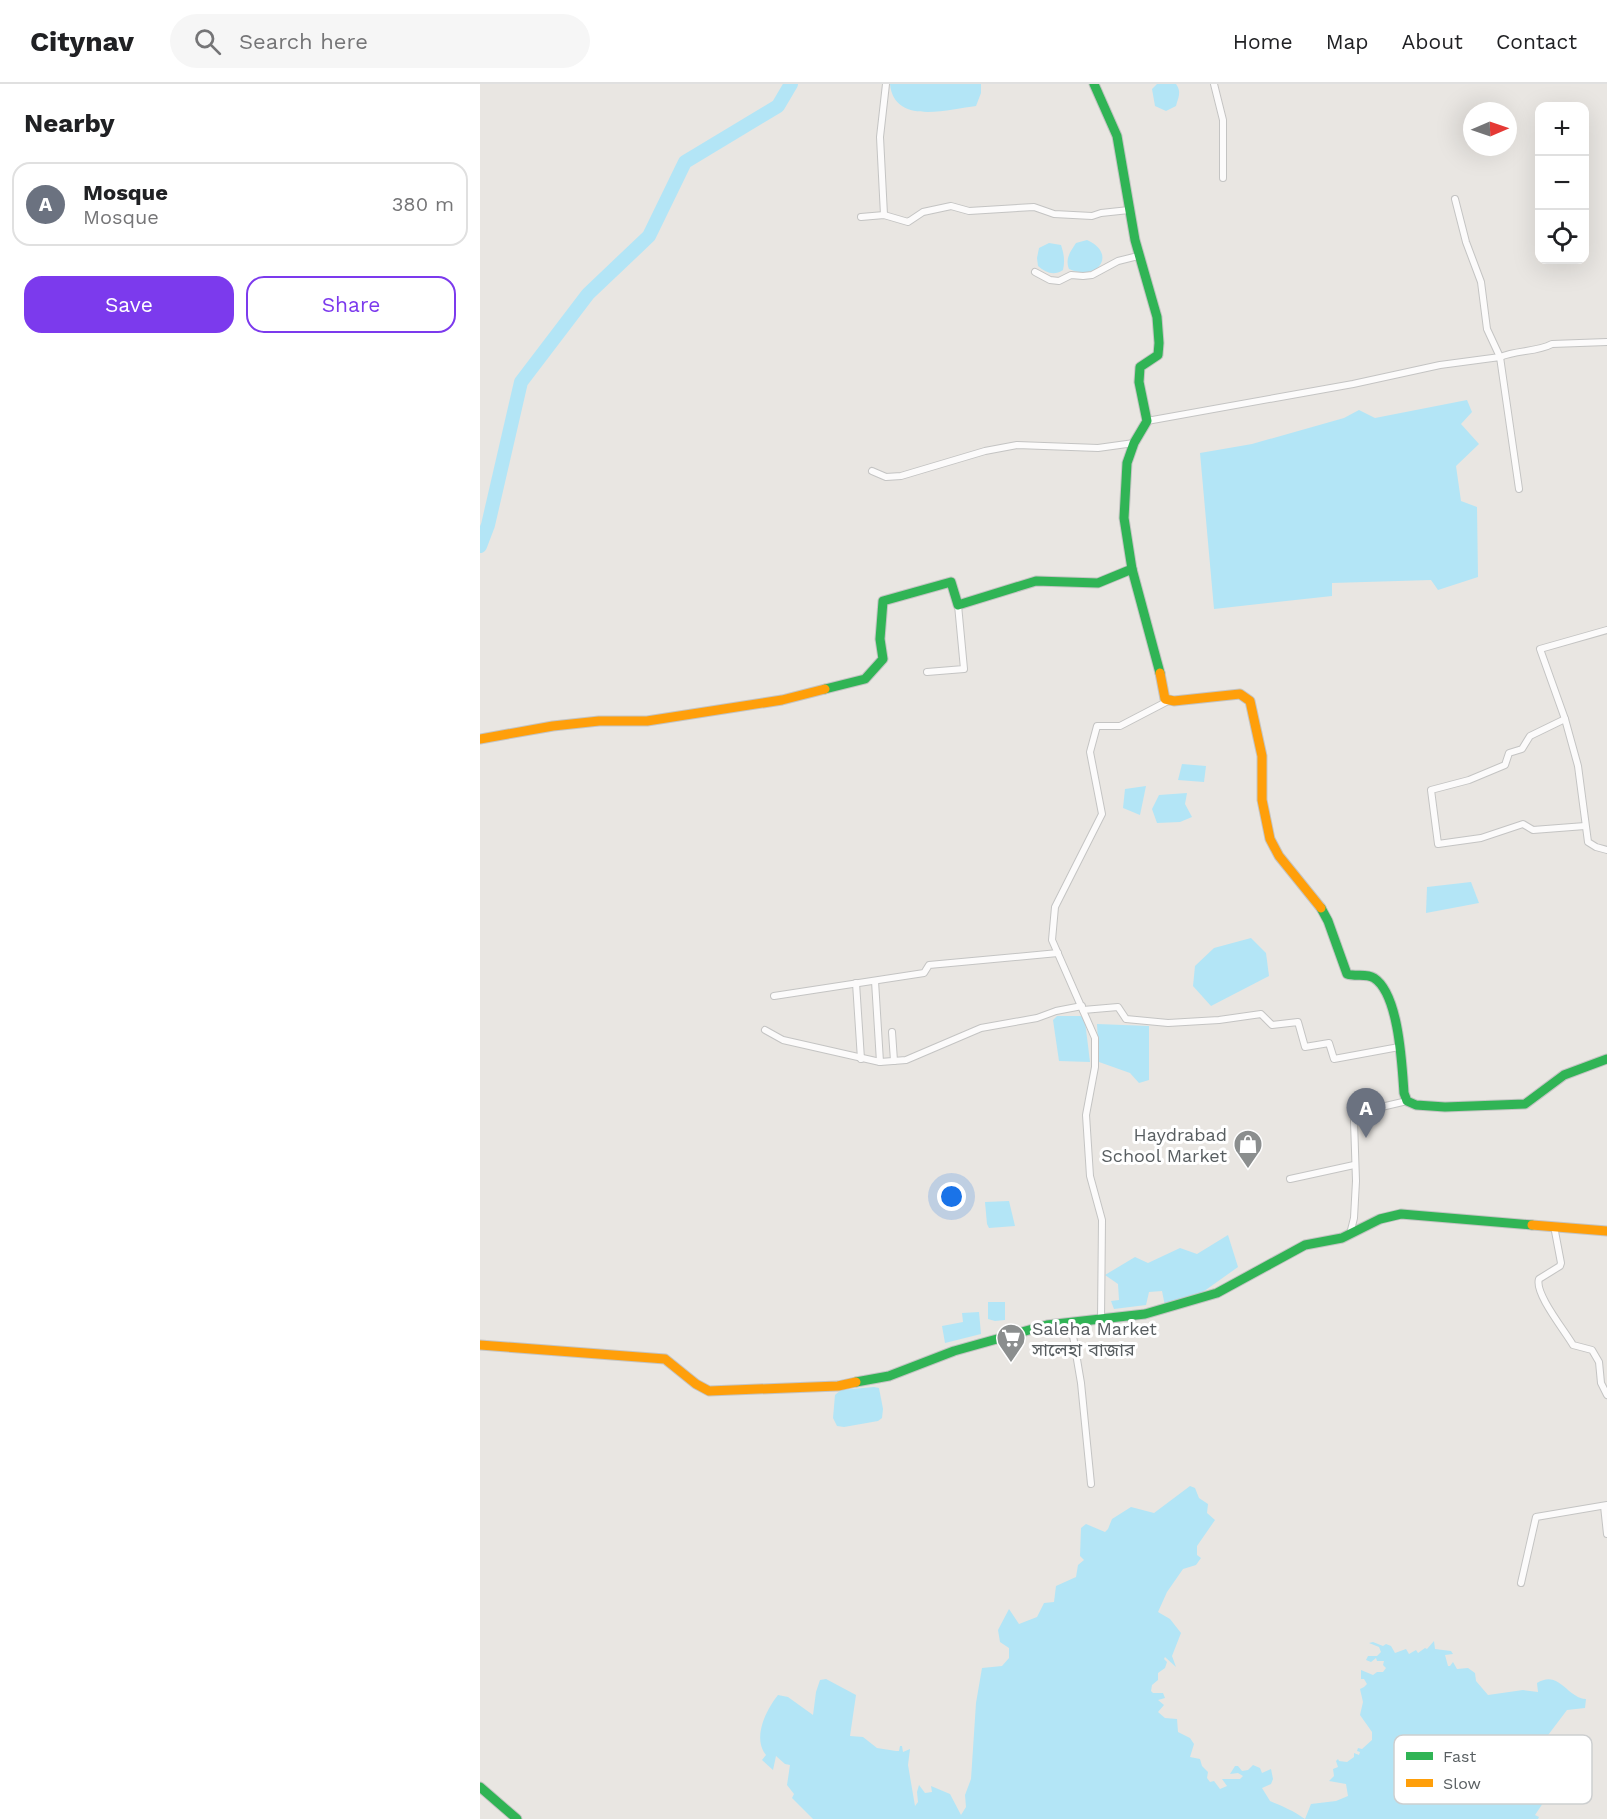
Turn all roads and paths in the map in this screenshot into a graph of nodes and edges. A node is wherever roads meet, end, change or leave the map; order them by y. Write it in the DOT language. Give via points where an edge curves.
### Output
graph roads {
  1 [pos="886,84"];
  2 [pos="1094,84"];
  3 [pos="1214,84"];
  4 [pos="1223,178"];
  5 [pos="1455,199"];
  6 [pos="1128,210"];
  7 [pos="885,215"];
  8 [pos="861,217"];
  9 [pos="1138,256"];
  10 [pos="1035,272"];
  11 [pos="1607,342"];
  12 [pos="1500,357"];
  13 [pos="1147,421"];
  14 [pos="1134,443"];
  15 [pos="872,471"];
  16 [pos="1519,489"];
  17 [pos="1132,570"];
  18 [pos="958,605"];
  19 [pos="1607,630"];
  20 [pos="927,672"];
  21 [pos="1168,701"];
  22 [pos="1565,719"];
  23 [pos="480,738"];
  24 [pos="1585,826"];
  25 [pos="1607,850"];
  26 [pos="1058,953"];
  27 [pos="875,981"];
  28 [pos="856,983"];
  29 [pos="774,996"];
  30 [pos="1083,1008"];
  31 [pos="765,1030"];
  32 [pos="892,1032"];
  33 [pos="1399,1047"];
  34 [pos="861,1059"];
  35 [pos="1607,1059"];
  36 [pos="894,1061"];
  37 [pos="880,1062"];
  38 [pos="1407,1101"];
  39 [pos="1354,1165"];
  40 [pos="1290,1179"];
  41 [pos="1554,1226"];
  42 [pos="1607,1231"];
  43 [pos="1350,1235"];
  44 [pos="1101,1319"];
  45 [pos="1071,1324"];
  46 [pos="480,1345"];
  47 [pos="1607,1395"];
  48 [pos="1091,1484"];
  49 [pos="1605,1506"];
  50 [pos="1607,1534"];
  51 [pos="1521,1583"];
  52 [pos="480,1786"];
  53 [pos="517,1819"];
  1 -- 7 [label="street" via="880,137"];
  2 -- 6 [label="street" via="1117,136"];
  3 -- 4 [label="street" via="1223,120"];
  5 -- 12 [label="street" via="1481,282 1487,329"];
  6 -- 7 [label="street" via="1092,216 1054,214 1034,207 969,211 951,207 923,212 909,222"];
  6 -- 9 [label="street"];
  7 -- 8 [label="street"];
  9 -- 10 [label="street" via="1118,261 1092,275 1071,275 1059,281"];
  9 -- 13 [label="street" via="1160,345 1158,355 1140,367"];
  11 -- 12 [label="street" via="1552,344"];
  12 -- 13 [label="street"];
  12 -- 16 [label="street"];
  13 -- 14 [label="street"];
  14 -- 15 [label="street" via="1098,448 1017,445 900,476 886,477"];
  14 -- 17 [label="street" via="1126,463 1124,518"];
  17 -- 18 [label="street" via="1098,583 1036,581"];
  17 -- 21 [label="street"];
  18 -- 20 [label="street" via="964,669"];
  18 -- 23 [label="street" via="951,582 883,601 883,659 865,678 782,700 647,721 599,721"];
  19 -- 22 [label="street" via="1540,649"];
  21 -- 26 [label="street" via="1120,726 1097,726 1090,752 1102,814 1055,907 1052,940"];
  21 -- 33 [label="street" via="1240,694 1250,701 1262,756 1262,800 1273,847 1328,921 1347,974 1376,978 1382,986 1395,1016"];
  22 -- 24 [label="street" via="1578,766"];
  22 -- 24 [label="street" via="1530,736 1522,749 1509,753 1505,765 1431,790 1437,844 1481,838 1523,824 1533,830"];
  24 -- 25 [label="street" via="1588,842"];
  26 -- 27 [label="street" via="930,965 924,973"];
  26 -- 30 [label="street"];
  27 -- 28 [label="street"];
  27 -- 37 [label="street"];
  28 -- 29 [label="street"];
  28 -- 34 [label="street"];
  30 -- 33 [label="street" via="1118,1007 1126,1019 1168,1023 1261,1014 1272,1025 1298,1022 1305,1047 1329,1043 1335,1059"];
  30 -- 36 [label="street" via="981,1028 906,1060"];
  30 -- 44 [label="street" via="1095,1038 1095,1067 1086,1115 1090,1176 1102,1220"];
  31 -- 34 [label="street" via="783,1040"];
  32 -- 36 [label="street"];
  33 -- 38 [label="street"];
  34 -- 37 [label="street"];
  35 -- 38 [label="street" via="1558,1079 1525,1104 1416,1106"];
  36 -- 37 [label="street"];
  38 -- 39 [label="street" via="1356,1116"];
  39 -- 40 [label="street"];
  39 -- 43 [label="street" via="1354,1218"];
  41 -- 42 [label="street"];
  41 -- 43 [label="street" via="1401,1214 1380,1219"];
  41 -- 47 [label="street" via="1561,1263 1539,1279 1538,1286 1573,1345 1592,1350"];
  43 -- 44 [label="street" via="1305,1245 1217,1293 1145,1314"];
  44 -- 45 [label="street"];
  45 -- 46 [label="street" via="1047,1325 954,1351 889,1376 838,1386 709,1391 665,1359"];
  45 -- 48 [label="street"];
  49 -- 50 [label="street"];
  49 -- 51 [label="street" via="1536,1517"];
  52 -- 53 [label="street"];
}
